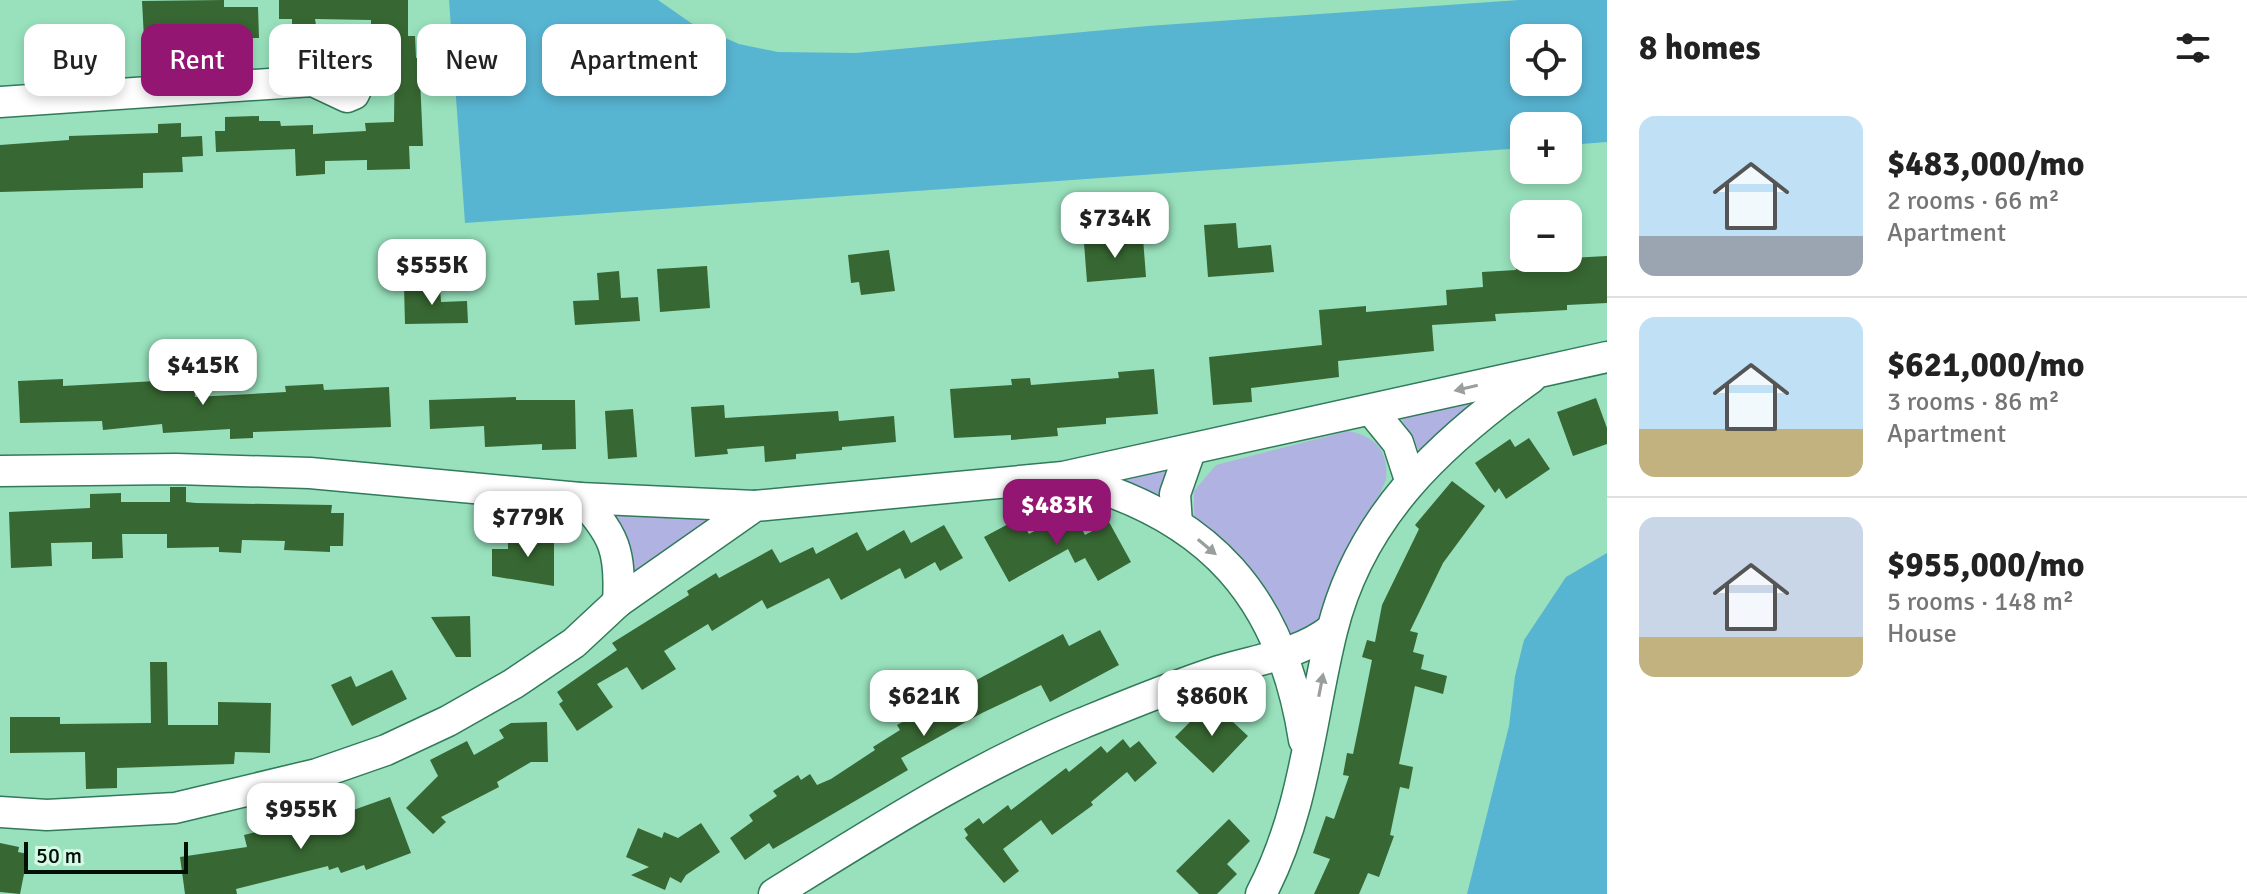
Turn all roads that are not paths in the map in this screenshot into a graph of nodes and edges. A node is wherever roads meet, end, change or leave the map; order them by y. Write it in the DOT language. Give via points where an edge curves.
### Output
graph roads {
  1 [pos="269,84"];
  2 [pos="0,102"];
  3 [pos="1607,357"];
  4 [pos="1542,370"];
  5 [pos="1372,411"];
  6 [pos="1190,451"];
  7 [pos="0,471"];
  8 [pos="1063,477"];
  9 [pos="1410,480"];
  10 [pos="580,498"];
  11 [pos="755,506"];
  12 [pos="1177,524"];
  13 [pos="618,602"];
  14 [pos="1332,629"];
  15 [pos="1282,654"];
  16 [pos="1307,761"];
  17 [pos="0,812"];
  18 [pos="774,894"];
  19 [pos="1261,894"];
  1 -- 2 [label="street"];
  3 -- 4 [label="street"];
  4 -- 5 [label="street, one-way"];
  4 -- 9 [label="street"];
  5 -- 6 [label="street"];
  5 -- 9 [label="street" via="1398,443"];
  6 -- 8 [label="street"];
  6 -- 12 [label="street" via="1175,494"];
  7 -- 10 [label="street" via="310,473"];
  8 -- 11 [label="street"];
  8 -- 12 [label="street" via="1105,488"];
  9 -- 14 [label="street" via="1350,575"];
  10 -- 11 [label="street"];
  10 -- 13 [label="street" via="604,523 616,547"];
  11 -- 13 [label="street"];
  12 -- 15 [label="street, one-way" via="1234,571 1257,600"];
  13 -- 17 [label="street" via="574,643 500,691 386,750 317,774 175,808 47,815"];
  14 -- 15 [label="street" via="1317,641"];
  16 -- 14 [label="street, one-way"];
  15 -- 16 [label="street" via="1298,704"];
  15 -- 18 [label="street" via="1207,676 1008,757 907,811"];
  16 -- 19 [label="street" via="1290,826"];
}
